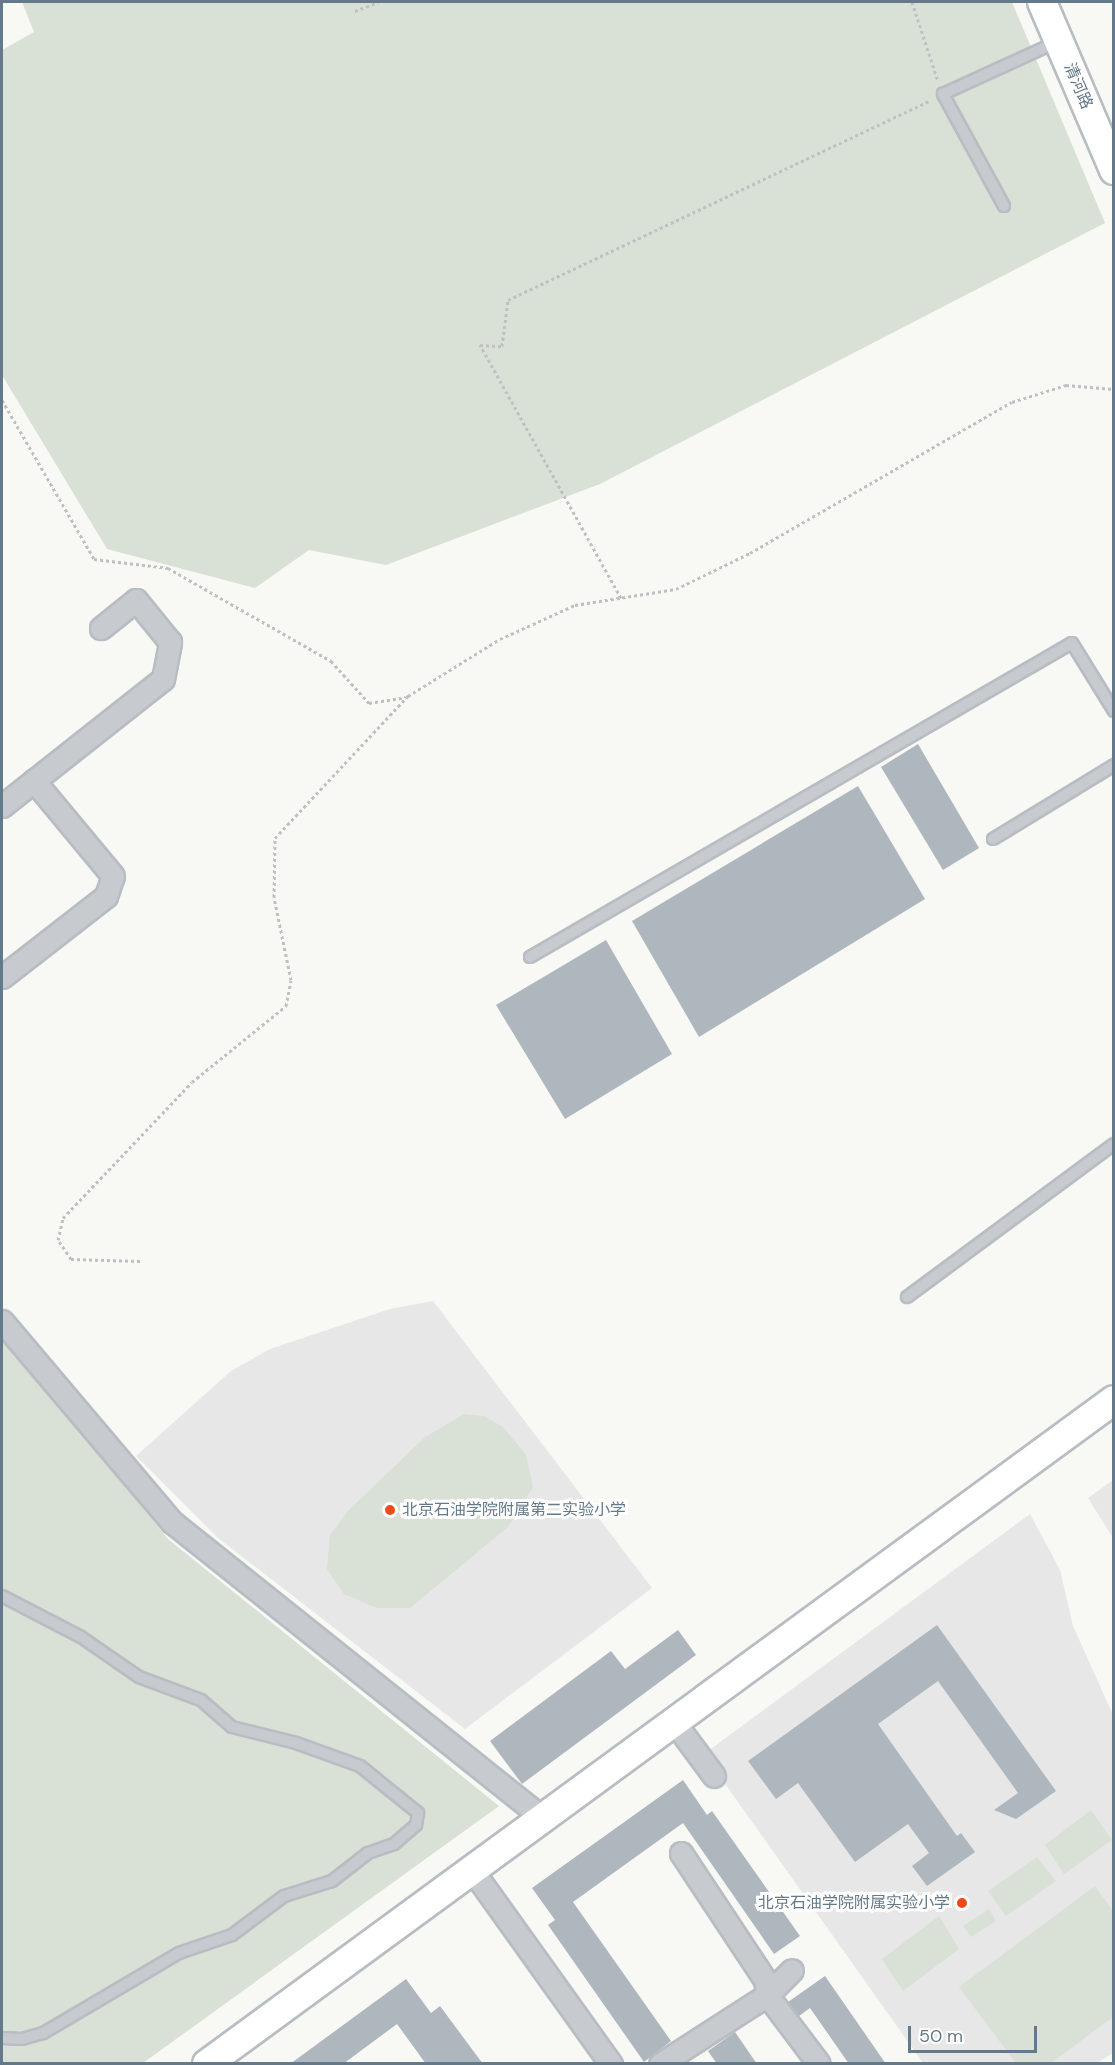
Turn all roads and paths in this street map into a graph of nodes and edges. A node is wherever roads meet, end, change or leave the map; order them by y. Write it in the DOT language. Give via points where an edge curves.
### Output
graph roads {
  1 [pos="378,2"];
  2 [pos="912,2"];
  3 [pos="1042,2"];
  4 [pos="355,11"];
  5 [pos="1059,41"];
  6 [pos="943,94"];
  7 [pos="1113,170"];
  8 [pos="1004,206"];
  9 [pos="1113,389"];
  10 [pos="2,400"];
  11 [pos="621,598"];
  12 [pos="101,628"];
  13 [pos="408,696"];
  14 [pos="1113,711"];
  15 [pos="1113,765"];
  16 [pos="34,781"];
  17 [pos="2,806"];
  18 [pos="993,839"];
  19 [pos="530,957"];
  20 [pos="2,977"];
  21 [pos="1113,1144"];
  22 [pos="140,1261"];
  23 [pos="907,1297"];
  24 [pos="2,1321"];
  25 [pos="1113,1400"];
  26 [pos="2,1596"];
  27 [pos="674,1722"];
  28 [pos="714,1776"];
  29 [pos="543,1818"];
  30 [pos="681,1853"];
  31 [pos="472,1870"];
  32 [pos="792,1970"];
  33 [pos="767,1995"];
  34 [pos="2,2038"];
  35 [pos="685,2056"];
  36 [pos="207,2064"];
  37 [pos="611,2064"];
  38 [pos="660,2064"];
  39 [pos="819,2064"];
  1 -- 4 [label="path"];
  2 -- 6 [label="path"];
  3 -- 5 [label="street, 清河路"];
  5 -- 6 [label="lane"];
  5 -- 7 [label="street, 清河路"];
  6 -- 8 [label="lane"];
  6 -- 11 [label="path" via="508,300 502,346 480,345"];
  9 -- 11 [label="path" via="1066,385 1012,402 750,553 676,589"];
  10 -- 13 [label="path" via="94,559 168,568 331,661 369,703"];
  11 -- 13 [label="path" via="575,605 500,639"];
  12 -- 16 [label="street" via="136,600 170,642 163,679"];
  13 -- 22 [label="path" via="275,837 274,897 291,980 286,1006 192,1082 63,1218 58,1240 71,1259"];
  14 -- 19 [label="lane" via="1072,643"];
  15 -- 18 [label="lane"];
  16 -- 17 [label="street"];
  16 -- 20 [label="street" via="113,876 106,896"];
  21 -- 23 [label="lane"];
  24 -- 29 [label="street" via="172,1522"];
  25 -- 27 [label="street"];
  26 -- 34 [label="lane" via="81,1637 139,1677 201,1700 232,1727 296,1743 360,1766 418,1813 416,1825 394,1844 368,1853 332,1881 284,1896 232,1935 179,1953 43,2033 22,2039"];
  27 -- 28 [label="street"];
  27 -- 29 [label="street"];
  29 -- 31 [label="street"];
  30 -- 33 [label="street" via="765,1980"];
  31 -- 36 [label="street"];
  31 -- 37 [label="street"];
  32 -- 33 [label="street"];
  33 -- 35 [label="street"];
  33 -- 39 [label="street"];
  35 -- 38 [label="street"];
}
